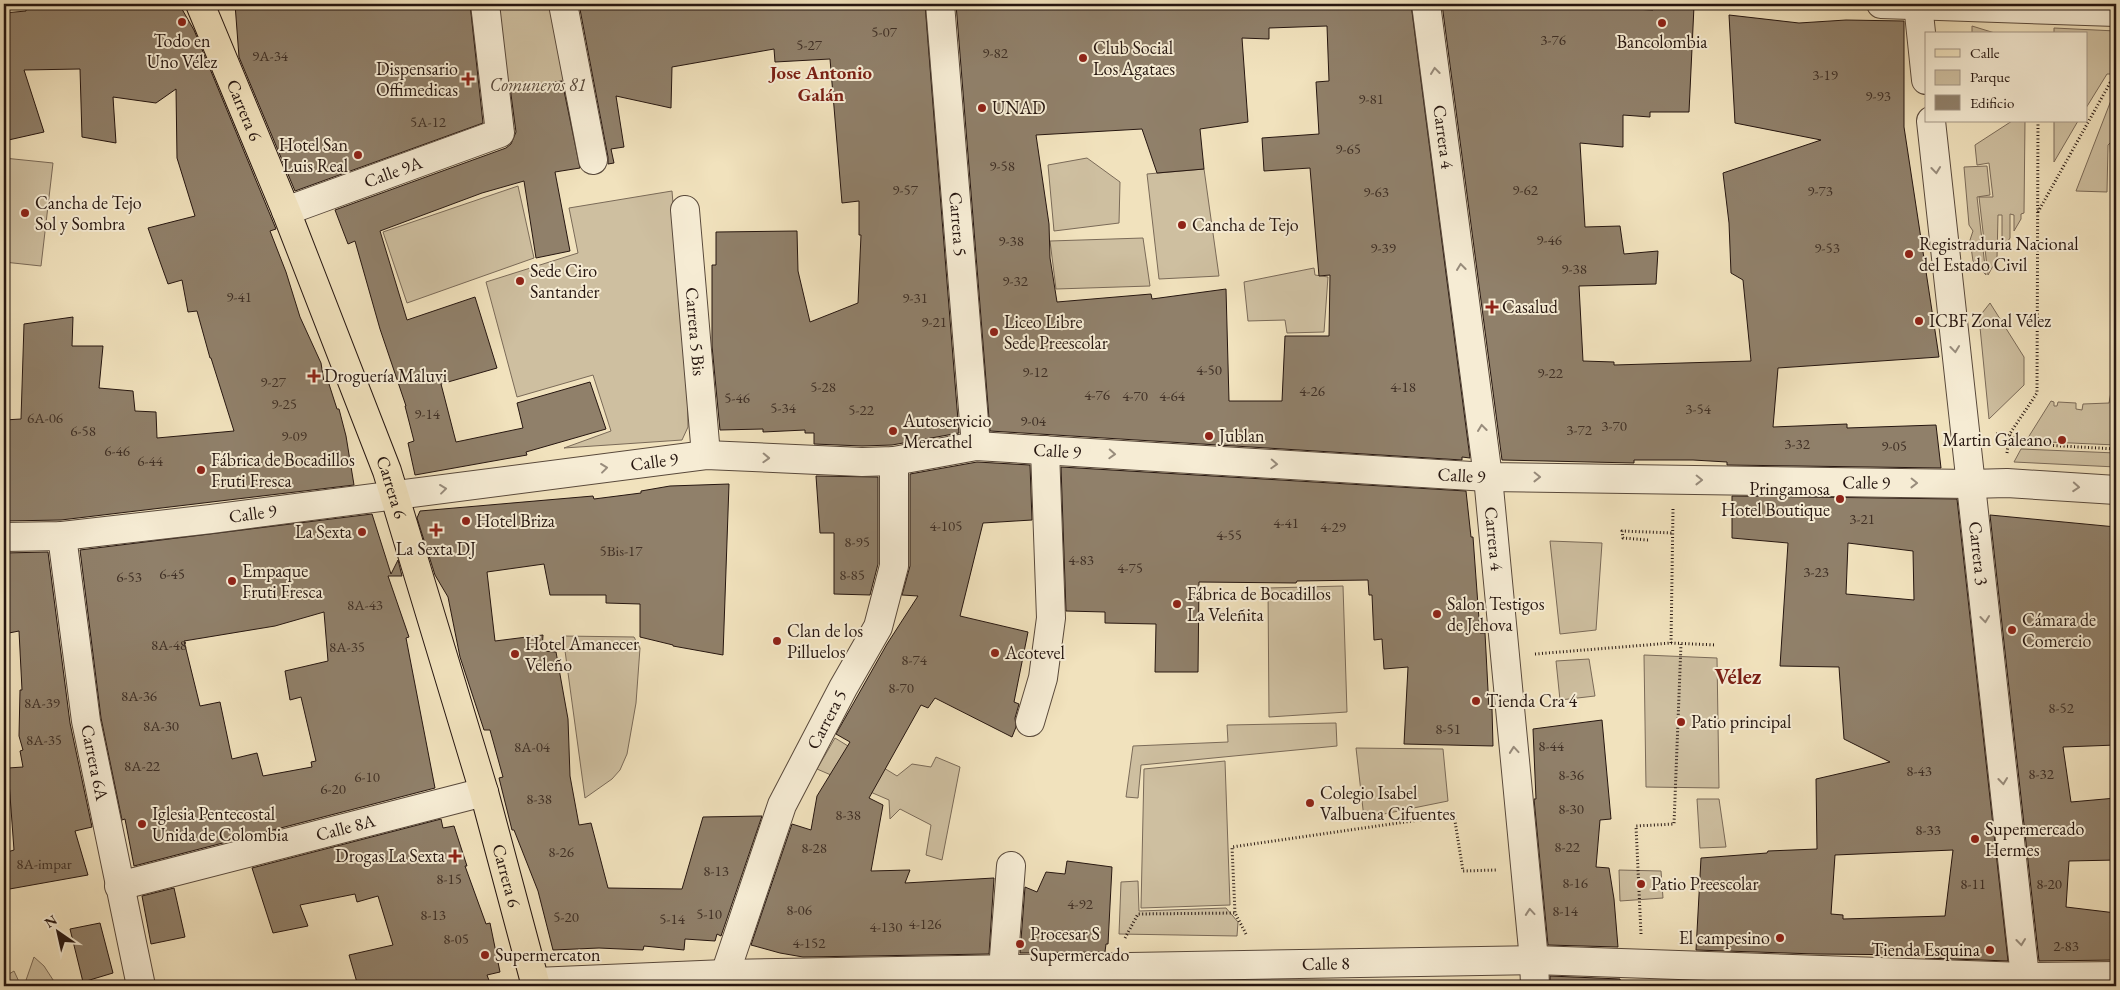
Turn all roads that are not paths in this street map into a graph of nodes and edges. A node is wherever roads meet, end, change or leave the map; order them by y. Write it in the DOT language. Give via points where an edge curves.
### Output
graph roads {
  1 [pos="200,4"];
  2 [pos="486,4"];
  3 [pos="563,4"];
  4 [pos="940,4"];
  5 [pos="1426,4"];
  6 [pos="1882,4"];
  7 [pos="1918,4"];
  8 [pos="2116,12"];
  9 [pos="1925,70"];
  10 [pos="1931,122"];
  11 [pos="592,160"];
  12 [pos="286,210"];
  13 [pos="685,210"];
  14 [pos="976,446"];
  15 [pos="1045,450"];
  16 [pos="706,455"];
  17 [pos="894,460"];
  18 [pos="1488,477"];
  19 [pos="1970,484"];
  20 [pos="2116,490"];
  21 [pos="395,495"];
  22 [pos="62,536"];
  23 [pos="4,537"];
  24 [pos="1030,722"];
  25 [pos="484,792"];
  26 [pos="1011,866"];
  27 [pos="119,886"];
  28 [pos="1125,965"];
  29 [pos="1003,970"];
  30 [pos="1535,973"];
  31 [pos="725,974"];
  32 [pos="2116,976"];
  33 [pos="2025,982"];
  34 [pos="535,984"];
  35 [pos="141,986"];
  1 -- 12 [label="main road, Carrera 6"];
  2 -- 12 [label="street, Calle 9A" via="500,133"];
  3 -- 11 [label="street"];
  4 -- 14 [label="street, Carrera 5"];
  18 -- 5 [label="street, Carrera 4, one-way"];
  6 -- 7 [label="street"];
  7 -- 8 [label="street"];
  7 -- 9 [label="street"];
  10 -- 19 [label="street, Carrera 3, one-way"];
  12 -- 21 [label="main road, Carrera 6"];
  13 -- 16 [label="street, Carrera 5 Bis"];
  14 -- 15 [label="street, Calle 9"];
  14 -- 17 [label="street, Calle 9"];
  15 -- 18 [label="street, Calle 9, one-way"];
  15 -- 24 [label="street" via="1051,618 1043,678"];
  16 -- 17 [label="street, Calle 9, one-way" via="862,462"];
  21 -- 16 [label="street, Calle 9, one-way"];
  17 -- 31 [label="street, Carrera 5" via="894,566 878,627 782,806"];
  18 -- 19 [label="street, Calle 9, one-way"];
  30 -- 18 [label="street, Carrera 4, one-way"];
  19 -- 20 [label="street, Calle 9, one-way" via="2007,483"];
  19 -- 33 [label="street, Carrera 3, one-way"];
  21 -- 22 [label="street, Calle 9"];
  21 -- 25 [label="main road, Carrera 6"];
  22 -- 23 [label="street, Calle 9"];
  22 -- 27 [label="street, Carrera 6A" via="86,721"];
  25 -- 27 [label="street, Calle 8A"];
  25 -- 34 [label="main road, Carrera 6"];
  26 -- 29 [label="street"];
  27 -- 35 [label="street, Carrera 6A"];
  28 -- 29 [label="street, Calle 8"];
  28 -- 30 [label="street, Calle 8"];
  29 -- 31 [label="street, Calle 8"];
  30 -- 33 [label="street, Calle 8"];
  31 -- 34 [label="street, Calle 8"];
  32 -- 33 [label="street, Calle 8"];
}
